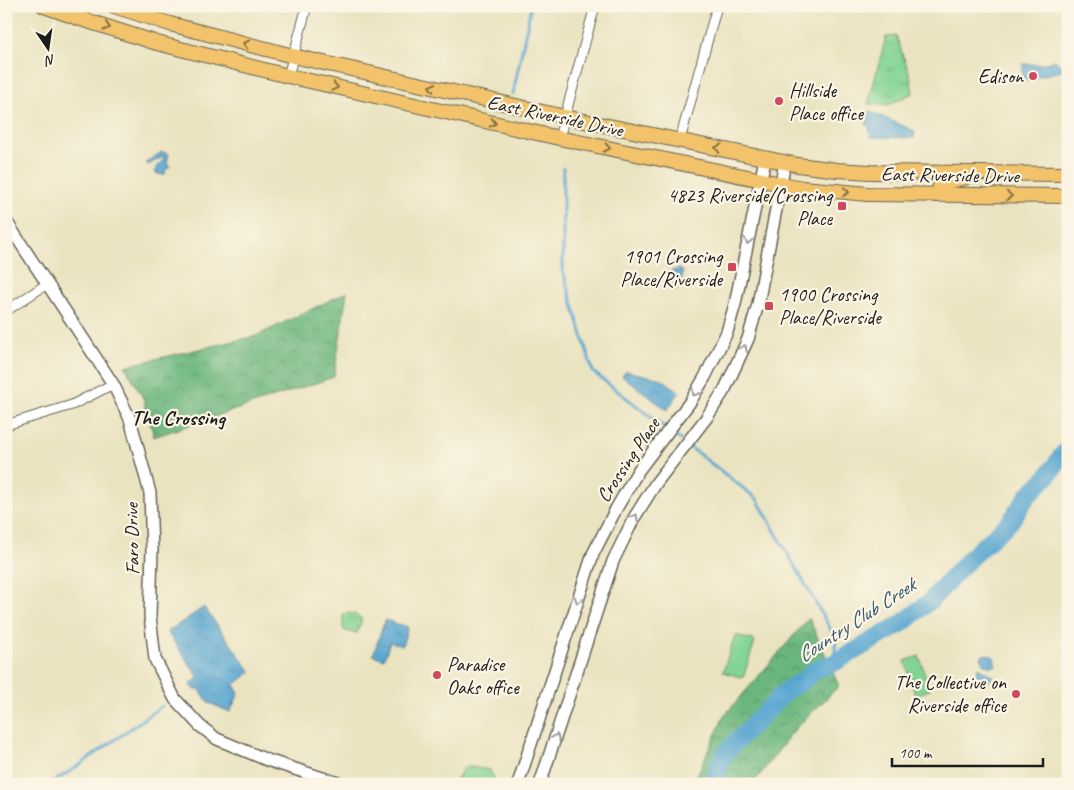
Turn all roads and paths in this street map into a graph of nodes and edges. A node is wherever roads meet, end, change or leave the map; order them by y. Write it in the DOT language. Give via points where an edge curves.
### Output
graph roads {
  1 [pos="44,6"];
  2 [pos="114,6"];
  3 [pos="307,6"];
  4 [pos="595,6"];
  5 [pos="717,6"];
  6 [pos="294,56"];
  7 [pos="288,76"];
  8 [pos="565,117"];
  9 [pos="559,138"];
  10 [pos="680,140"];
  11 [pos="766,159"];
  12 [pos="784,162"];
  13 [pos="984,173"];
  14 [pos="1068,174"];
  15 [pos="761,181"];
  16 [pos="780,184"];
  17 [pos="938,195"];
  18 [pos="1068,196"];
  19 [pos="6,221"];
  20 [pos="47,284"];
  21 [pos="6,311"];
  22 [pos="113,384"];
  23 [pos="6,425"];
  24 [pos="341,784"];
  25 [pos="518,784"];
  26 [pos="540,784"];
  1 -- 7 [label="main road, East Riverside Drive, one-way" via="157,43"];
  6 -- 2 [label="main road, East Riverside Drive, one-way"];
  3 -- 6 [label="street"];
  4 -- 8 [label="street"];
  5 -- 10 [label="street"];
  6 -- 7 [label="street"];
  8 -- 6 [label="main road, East Riverside Drive, one-way"];
  7 -- 9 [label="main road, East Riverside Drive, one-way"];
  8 -- 9 [label="street"];
  8 -- 10 [label="main road, East Riverside Drive"];
  9 -- 15 [label="main road, East Riverside Drive, one-way"];
  11 -- 10 [label="main road, East Riverside Drive, one-way"];
  11 -- 12 [label="main road, East Riverside Drive"];
  11 -- 15 [label="street, Crossing Place"];
  12 -- 13 [label="main road, East Riverside Drive" via="870,172"];
  12 -- 16 [label="street, Crossing Place"];
  13 -- 14 [label="main road, East Riverside Drive"];
  13 -- 17 [label="main road" via="943,183"];
  15 -- 16 [label="main road, East Riverside Drive"];
  15 -- 25 [label="street, Crossing Place, one-way" via="729,325 705,377 676,422 638,471 593,554"];
  16 -- 17 [label="main road, East Riverside Drive, one-way" via="868,194"];
  26 -- 16 [label="street, Crossing Place, one-way" via="613,561 656,483 725,388 750,333"];
  17 -- 18 [label="main road, East Riverside Drive, one-way"];
  19 -- 20 [label="street, Faro Drive"];
  20 -- 21 [label="street"];
  20 -- 22 [label="street, Faro Drive"];
  22 -- 23 [label="street" via="72,405"];
  22 -- 24 [label="street, Faro Drive" via="130,420 149,488 152,551 150,616 155,660 174,700 216,739"];
}
